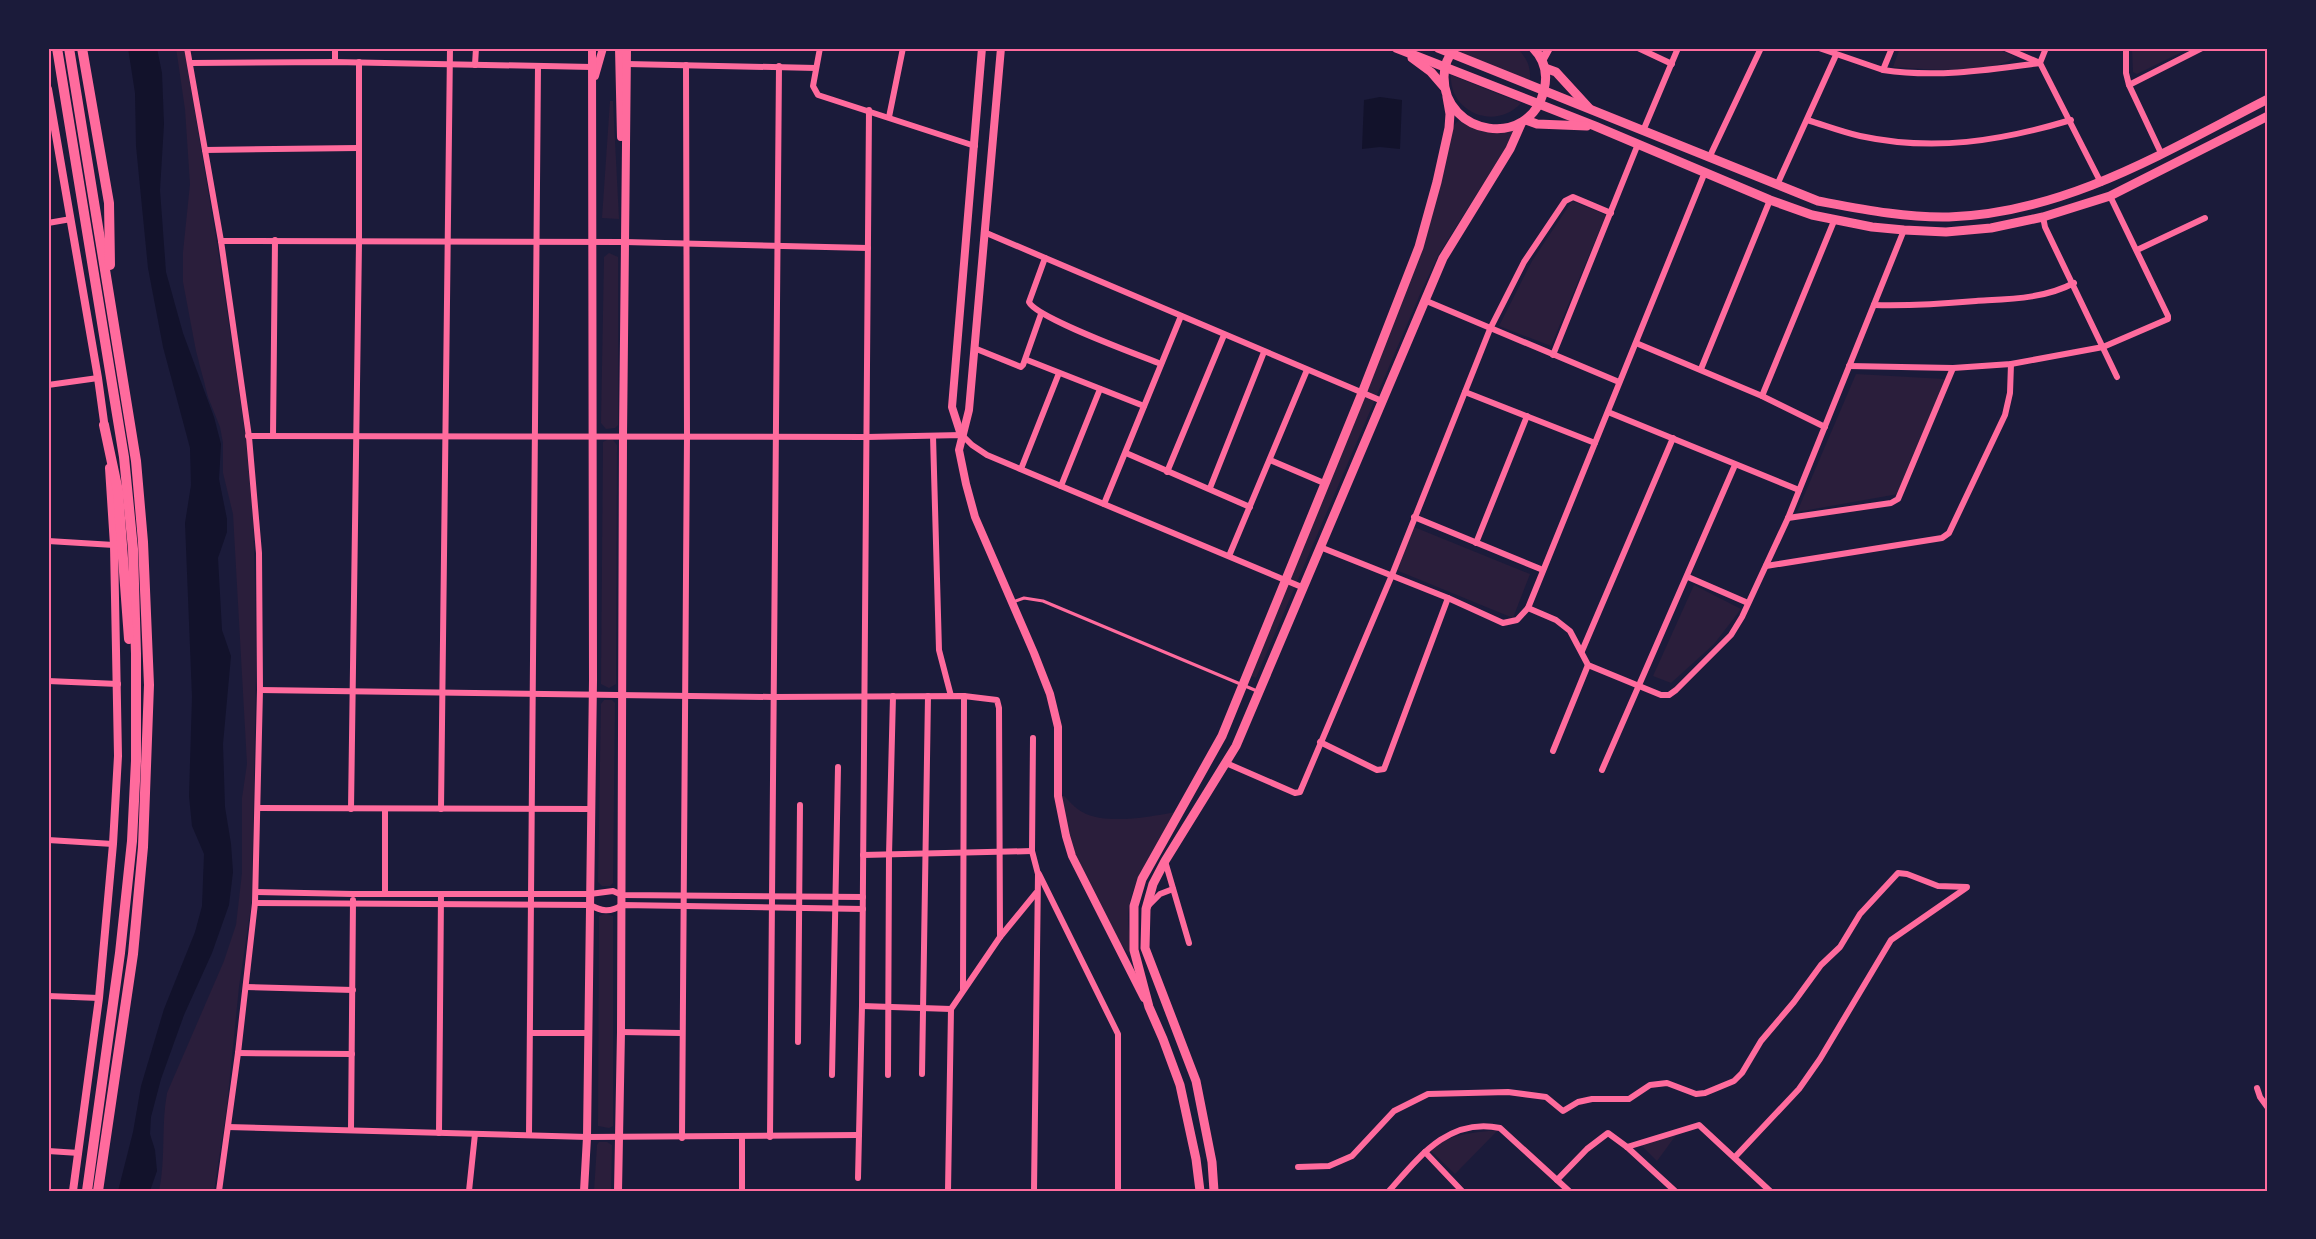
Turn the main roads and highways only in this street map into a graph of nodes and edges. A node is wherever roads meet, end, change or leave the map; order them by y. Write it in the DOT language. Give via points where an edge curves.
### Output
graph roads {
  1 [pos="57,48"];
  2 [pos="69,48"];
  3 [pos="82,48"];
  4 [pos="592,48"];
  5 [pos="603,48"];
  6 [pos="619,48"];
  7 [pos="627,48"];
  8 [pos="982,48"];
  9 [pos="1001,48"];
  10 [pos="1438,48"];
  11 [pos="1533,48"];
  12 [pos="1549,48"];
  13 [pos="1398,49"];
  14 [pos="1453,50"];
  15 [pos="1544,64"];
  16 [pos="1444,67"];
  17 [pos="592,87"];
  18 [pos="1444,87"];
  19 [pos="48,89"];
  20 [pos="1544,91"];
  21 [pos="1448,98"];
  22 [pos="2268,99"];
  23 [pos="1540,104"];
  24 [pos="1591,110"];
  25 [pos="2268,116"];
  26 [pos="1523,122"];
  27 [pos="1595,126"];
  28 [pos="625,204"];
  29 [pos="110,301"];
  30 [pos="104,425"];
  31 [pos="962,435"];
  32 [pos="136,691"];
  33 [pos="1149,1007"];
  34 [pos="73,1191"];
  35 [pos="87,1191"];
  36 [pos="98,1191"];
  37 [pos="584,1191"];
  38 [pos="618,1191"];
  39 [pos="1200,1191"];
  40 [pos="1214,1191"];
  1 -- 32 [label="highway" via="124,457 133,549"];
  2 -- 29 [label="highway"];
  3 -- 29 [label="highway" via="109,203"];
  4 -- 17 [label="main road"];
  5 -- 17 [label="main road"];
  6 -- 28 [label="main road"];
  7 -- 28 [label="main road"];
  8 -- 31 [label="main road" via="952,407"];
  9 -- 31 [label="main road" via="969,410"];
  10 -- 14 [label="main road"];
  11 -- 15 [label="main road"];
  12 -- 15 [label="main road"];
  13 -- 16 [label="main road"];
  13 -- 18 [label="main road" via="1431,72"];
  14 -- 16 [label="main road"];
  14 -- 20 [label="main road"];
  15 -- 20 [label="main road"];
  15 -- 24 [label="main road"];
  16 -- 18 [label="main road"];
  16 -- 23 [label="main road"];
  17 -- 37 [label="main road" via="592,693"];
  18 -- 21 [label="main road"];
  19 -- 30 [label="main road"];
  20 -- 23 [label="main road"];
  20 -- 24 [label="main road"];
  21 -- 26 [label="main road" via="1461,116 1480,126 1499,128"];
  21 -- 33 [label="main road" via="1449,128 1419,247 1362,393 1222,736 1142,879 1134,906 1134,950"];
  22 -- 24 [label="main road" via="2102,183 2036,204 1948,217 1875,212 1818,201"];
  23 -- 26 [label="main road"];
  23 -- 27 [label="main road"];
  25 -- 27 [label="main road" via="2110,196 2043,218 1947,232 1834,221 1770,200"];
  26 -- 27 [label="main road"];
  26 -- 40 [label="main road" via="1443,258 1226,763 1153,884 1146,909 1145,948 1196,1081"];
  28 -- 38 [label="main road"];
  29 -- 36 [label="highway" via="136,461 149,685 143,847 133,954"];
  30 -- 32 [label="highway" via="118,491"];
  30 -- 34 [label="main road" via="114,545 118,756 99,998"];
  31 -- 33 [label="main road" via="959,450 975,517 1050,694 1058,727 1058,796 1065,836"];
  32 -- 35 [label="highway" via="132,841"];
  33 -- 39 [label="main road" via="1180,1085"];
}
